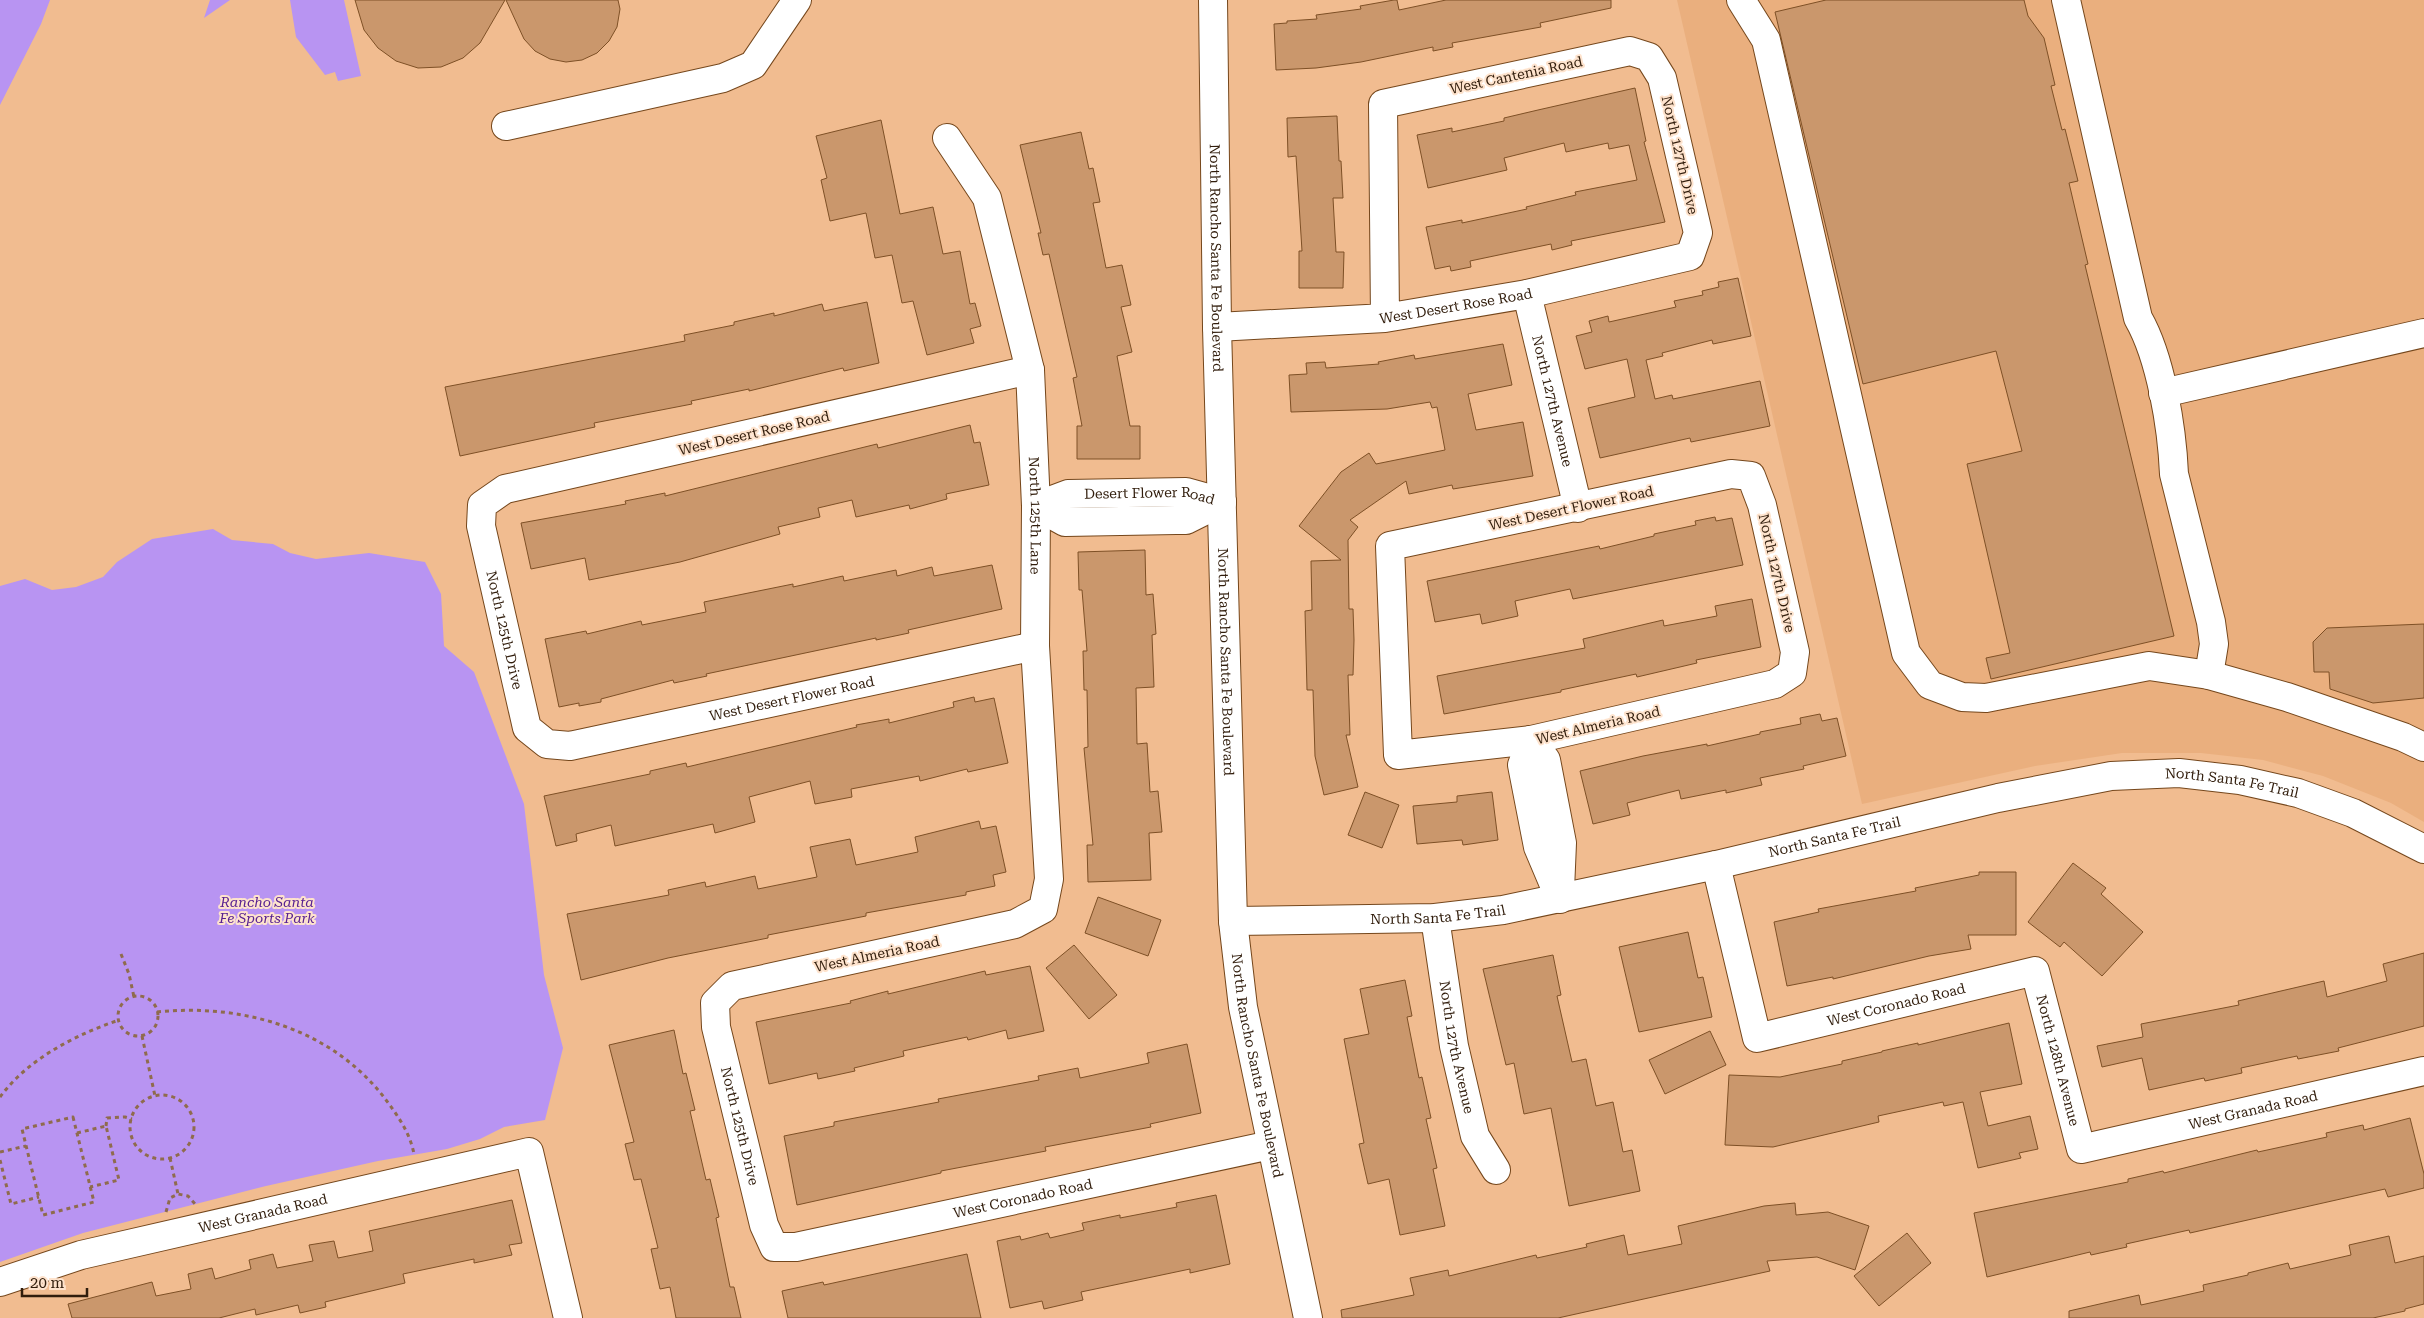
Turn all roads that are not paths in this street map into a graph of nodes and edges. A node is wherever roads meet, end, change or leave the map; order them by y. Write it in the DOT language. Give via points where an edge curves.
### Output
graph roads {
  1 [pos="797,0"];
  2 [pos="1213,0"];
  3 [pos="1741,0"];
  4 [pos="2066,0"];
  5 [pos="1649,57"];
  6 [pos="506,126"];
  7 [pos="947,138"];
  8 [pos="1690,256"];
  9 [pos="1527,294"];
  10 [pos="1384,318"];
  11 [pos="1217,328"];
  12 [pos="2424,333"];
  13 [pos="1030,370"];
  14 [pos="2163,393"];
  15 [pos="1751,476"];
  16 [pos="1222,502"];
  17 [pos="482,505"];
  18 [pos="1036,506"];
  19 [pos="1578,508"];
  20 [pos="1035,646"];
  21 [pos="1792,673"];
  22 [pos="2209,675"];
  23 [pos="1531,740"];
  24 [pos="547,744"];
  25 [pos="2424,747"];
  26 [pos="1398,755"];
  27 [pos="2424,849"];
  28 [pos="1716,865"];
  29 [pos="1560,899"];
  30 [pos="1043,909"];
  31 [pos="1436,918"];
  32 [pos="1233,921"];
  33 [pos="2035,971"];
  34 [pos="715,1003"];
  35 [pos="2424,1071"];
  36 [pos="1271,1145"];
  37 [pos="2082,1149"];
  38 [pos="1496,1170"];
  39 [pos="774,1247"];
  40 [pos="0,1282"];
  41 [pos="568,1318"];
  42 [pos="1308,1318"];
  1 -- 6 [label="street" via="753,65 723,78 676,80"];
  2 -- 11 [label="street, North Rancho Santa Fe Boulevard"];
  3 -- 22 [label="street" via="1766,40 1906,653 1930,685 1962,697 1986,698 2149,666"];
  4 -- 14 [label="street" via="2138,318 2149,336"];
  5 -- 8 [label="street, North 127th Drive" via="1662,78 1698,233"];
  5 -- 10 [label="street, West Cantenia Road" via="1630,51 1383,104"];
  7 -- 13 [label="street, North 125th Lane" via="987,198"];
  8 -- 9 [label="street, West Desert Rose Road"];
  9 -- 10 [label="street, West Desert Rose Road"];
  9 -- 19 [label="street, North 127th Avenue"];
  10 -- 11 [label="street, West Desert Rose Road"];
  11 -- 16 [label="street, North Rancho Santa Fe Boulevard"];
  12 -- 14 [label="street"];
  13 -- 17 [label="street, West Desert Rose Road" via="504,489"];
  13 -- 18 [label="street, North 125th Lane"];
  14 -- 22 [label="street" via="2174,474 2211,622 2214,644"];
  15 -- 19 [label="street, West Desert Flower Road" via="1731,474"];
  15 -- 21 [label="street, North 127th Drive" via="1762,505 1795,652"];
  16 -- 18 [label="street, Desert Flower Road" via="1186,520 1065,522"];
  16 -- 32 [label="street, North Rancho Santa Fe Boulevard"];
  17 -- 24 [label="street, North 125th Drive" via="481,526 526,728"];
  18 -- 20 [label="street, North 125th Lane"];
  19 -- 26 [label="street, West Desert Flower Road" via="1390,546"];
  20 -- 24 [label="street, West Desert Flower Road" via="570,746"];
  20 -- 30 [label="street, North 125th Lane" via="1049,879"];
  21 -- 23 [label="street, West Almeria Road" via="1775,684"];
  22 -- 25 [label="street" via="2287,697"];
  23 -- 26 [label="street, West Almeria Road"];
  23 -- 29 [label="street" via="1546,760 1562,843"];
  27 -- 28 [label="street, North Santa Fe Trail" via="2353,813 2298,793 2240,780 2179,772 2111,776 2055,786"];
  28 -- 29 [label="street, North Santa Fe Trail"];
  28 -- 33 [label="street, West Coronado Road" via="1757,1038"];
  29 -- 31 [label="street, North Santa Fe Trail"];
  30 -- 34 [label="street, West Almeria Road" via="1015,924 732,986"];
  31 -- 32 [label="street, North Santa Fe Trail"];
  31 -- 38 [label="street, North 127th Avenue" via="1454,1046 1475,1136"];
  32 -- 36 [label="street, North Rancho Santa Fe Boulevard" via="1243,1007"];
  33 -- 37 [label="street, North 128th Avenue"];
  34 -- 39 [label="street, North 125th Drive" via="716,1027 759,1207"];
  35 -- 37 [label="street, West Granada Road"];
  36 -- 39 [label="street, West Coronado Road" via="796,1248"];
  36 -- 42 [label="street, North Rancho Santa Fe Boulevard"];
  40 -- 41 [label="street, West Granada Road" via="81,1255 529,1152"];
}
